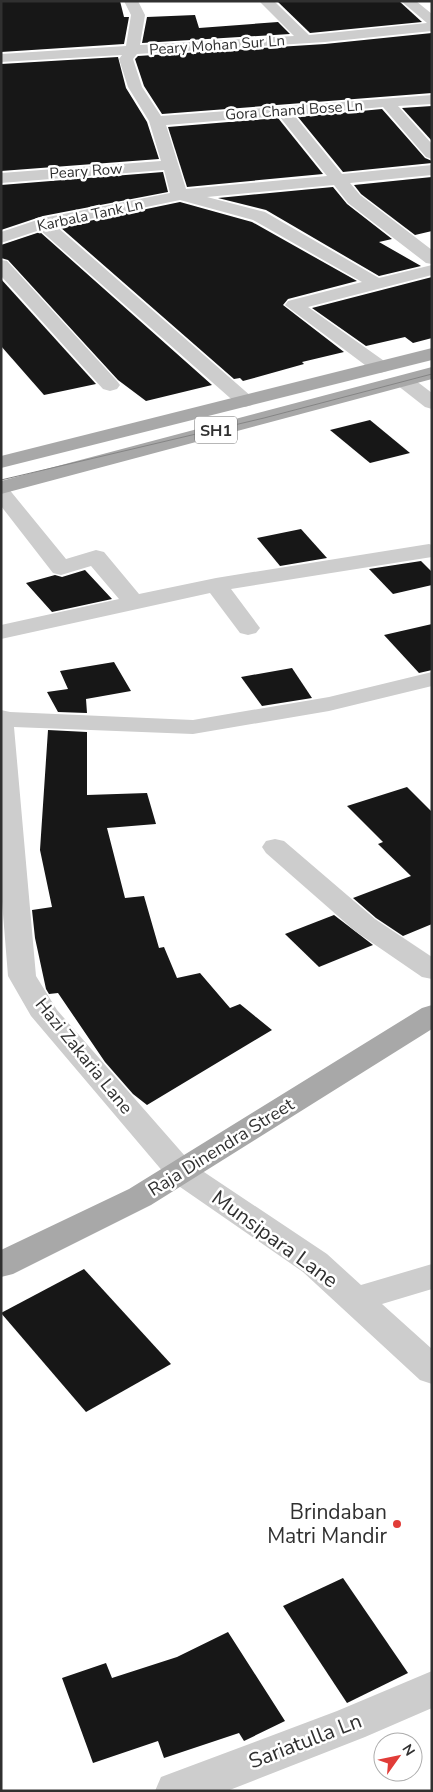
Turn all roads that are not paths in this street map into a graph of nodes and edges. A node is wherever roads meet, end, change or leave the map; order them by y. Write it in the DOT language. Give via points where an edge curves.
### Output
graph roads {
  1 [pos="131,1"];
  2 [pos="266,1"];
  3 [pos="408,1"];
  4 [pos="432,21"];
  5 [pos="432,27"];
  6 [pos="408,30"];
  7 [pos="306,39"];
  8 [pos="431,44"];
  9 [pos="132,51"];
  10 [pos="1,58"];
  11 [pos="432,99"];
  12 [pos="387,103"];
  13 [pos="283,111"];
  14 [pos="157,121"];
  15 [pos="432,154"];
  16 [pos="170,166"];
  17 [pos="432,170"];
  18 [pos="1,178"];
  19 [pos="337,179"];
  20 [pos="178,195"];
  21 [pos="43,223"];
  22 [pos="1,238"];
  23 [pos="432,259"];
  24 [pos="1,265"];
  25 [pos="432,270"];
  26 [pos="376,284"];
  27 [pos="432,354"];
  28 [pos="380,367"];
  29 [pos="432,374"];
  30 [pos="404,380"];
  31 [pos="110,385"];
  32 [pos="245,401"];
  33 [pos="432,403"];
  34 [pos="1,462"];
  35 [pos="1,488"];
  36 [pos="1,492"];
  37 [pos="429,551"];
  38 [pos="216,585"];
  39 [pos="134,602"];
  40 [pos="248,628"];
  41 [pos="1,632"];
  42 [pos="432,679"];
  43 [pos="2,718"];
  44 [pos="275,847"];
  45 [pos="432,970"];
  46 [pos="432,1015"];
  47 [pos="181,1172"];
  48 [pos="1,1264"];
  49 [pos="432,1276"];
  50 [pos="355,1300"];
  51 [pos="432,1370"];
  52 [pos="432,1689"];
  53 [pos="176,1791"];
  1 -- 9 [label="street" via="138,15"];
  2 -- 7 [label="street"];
  3 -- 4 [label="street"];
  5 -- 6 [label="street, Peary Mohan Sur Ln"];
  6 -- 7 [label="street, Peary Mohan Sur Ln"];
  6 -- 8 [label="street"];
  7 -- 9 [label="street, Peary Mohan Sur Ln"];
  9 -- 10 [label="street, Peary Mohan Sur Ln"];
  9 -- 14 [label="street" via="126,59 136,87"];
  11 -- 12 [label="street, Gora Chand Bose Ln"];
  12 -- 13 [label="street, Gora Chand Bose Ln"];
  12 -- 15 [label="street"];
  13 -- 14 [label="street, Gora Chand Bose Ln"];
  13 -- 19 [label="street"];
  14 -- 16 [label="street"];
  16 -- 18 [label="street, Peary Row"];
  16 -- 20 [label="street"];
  17 -- 19 [label="street, Karbala Tank Ln"];
  19 -- 20 [label="street, Karbala Tank Ln"];
  19 -- 23 [label="street" via="354,200"];
  20 -- 21 [label="street, Karbala Tank Ln"];
  20 -- 26 [label="street" via="259,216"];
  21 -- 22 [label="street, Karbala Tank Ln"];
  21 -- 32 [label="street"];
  24 -- 31 [label="street"];
  25 -- 26 [label="street"];
  26 -- 28 [label="street" via="294,305"];
  27 -- 28 [label="main road, SH1"];
  28 -- 32 [label="main road, SH1"];
  29 -- 30 [label="main road, SH1"];
  30 -- 33 [label="street"];
  30 -- 35 [label="main road, SH1"];
  32 -- 34 [label="main road, SH1"];
  36 -- 39 [label="street" via="61,568 96,557"];
  37 -- 38 [label="street"];
  38 -- 39 [label="street"];
  38 -- 40 [label="street"];
  39 -- 41 [label="street"];
  42 -- 43 [label="street" via="329,704 193,726"];
  43 -- 47 [label="street, Hazi Zakaria Lane" via="22,976 46,1016"];
  44 -- 45 [label="street" via="365,925"];
  46 -- 47 [label="main road, Raja Dinendra Street"];
  47 -- 48 [label="main road, Raja Dinendra Street" via="140,1197"];
  47 -- 50 [label="street, Munsipara Lane" via="315,1263"];
  49 -- 50 [label="street"];
  50 -- 51 [label="street, Munsipara Lane"];
  52 -- 53 [label="street, Sariatulla Ln" via="351,1724"];
}
